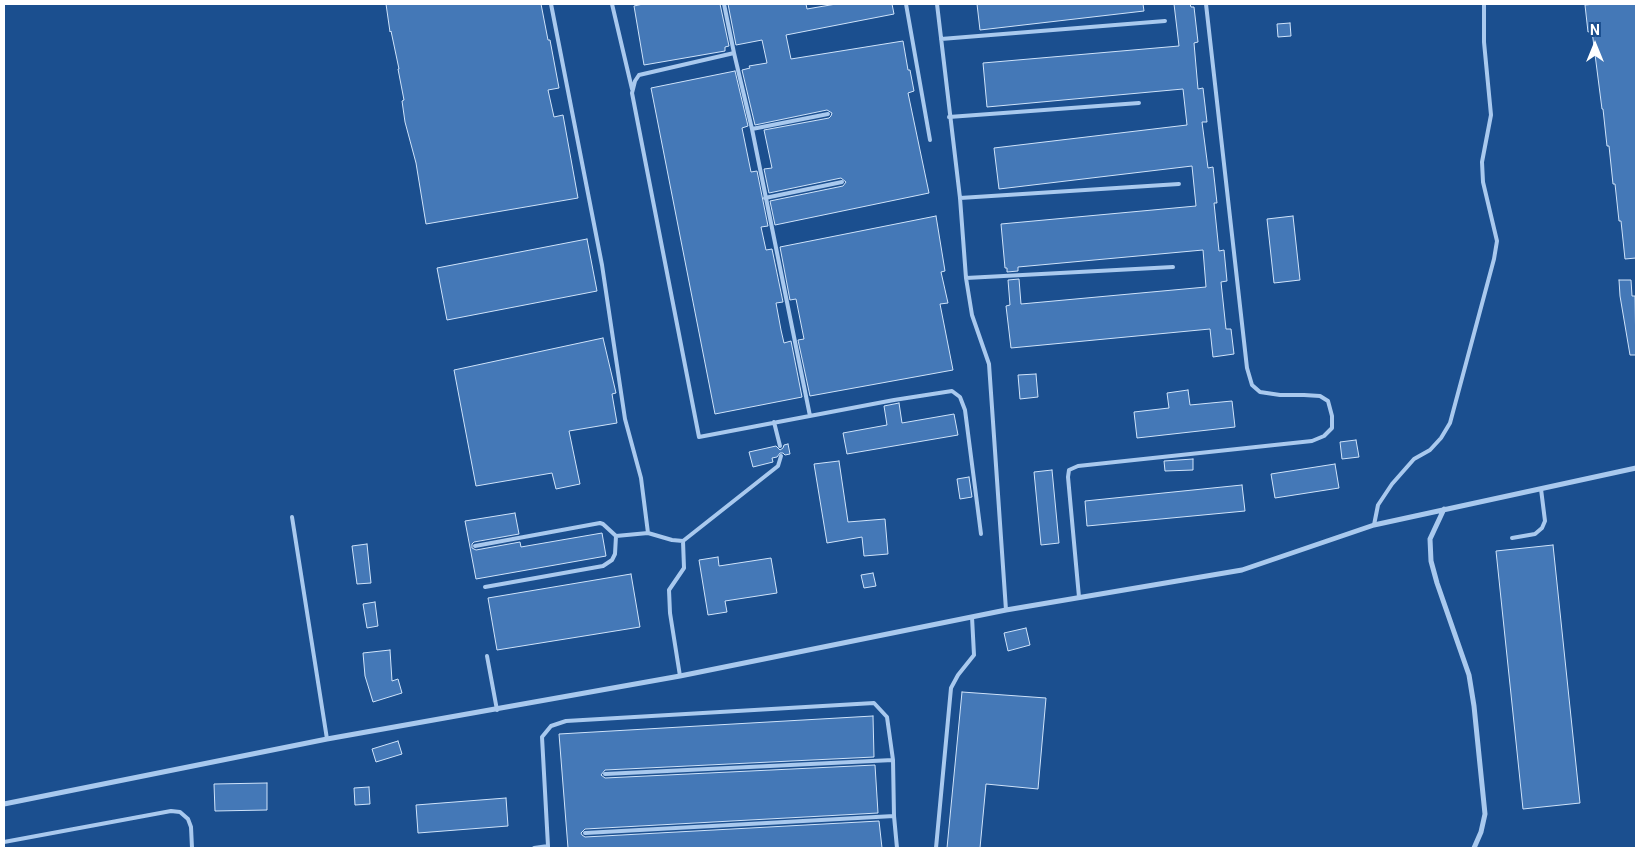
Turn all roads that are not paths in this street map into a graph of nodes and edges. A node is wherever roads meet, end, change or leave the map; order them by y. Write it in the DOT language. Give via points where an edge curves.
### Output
graph roads {
  1 [pos="551,4"];
  2 [pos="612,4"];
  3 [pos="724,4"];
  4 [pos="906,4"];
  5 [pos="937,4"];
  6 [pos="1206,4"];
  7 [pos="1484,4"];
  8 [pos="1166,21"];
  9 [pos="941,39"];
  10 [pos="734,53"];
  11 [pos="632,93"];
  12 [pos="1140,103"];
  13 [pos="828,114"];
  14 [pos="949,117"];
  15 [pos="752,129"];
  16 [pos="930,140"];
  17 [pos="842,182"];
  18 [pos="1179,184"];
  19 [pos="766,198"];
  20 [pos="960,198"];
  21 [pos="1173,267"];
  22 [pos="966,278"];
  23 [pos="810,416"];
  24 [pos="774,422"];
  25 [pos="780,446"];
  26 [pos="781,456"];
  27 [pos="1636,468"];
  28 [pos="1541,489"];
  29 [pos="1444,509"];
  30 [pos="292,517"];
  31 [pos="1374,525"];
  32 [pos="648,534"];
  33 [pos="982,534"];
  34 [pos="616,536"];
  35 [pos="1512,538"];
  36 [pos="683,541"];
  37 [pos="475,546"];
  38 [pos="485,587"];
  39 [pos="1079,597"];
  40 [pos="1006,610"];
  41 [pos="972,617"];
  42 [pos="487,656"];
  43 [pos="680,676"];
  44 [pos="497,710"];
  45 [pos="327,739"];
  46 [pos="893,760"];
  47 [pos="605,774"];
  48 [pos="4,804"];
  49 [pos="894,816"];
  50 [pos="584,833"];
  51 [pos="4,842"];
  52 [pos="548,847"];
  53 [pos="192,848"];
  54 [pos="534,848"];
  55 [pos="897,848"];
  56 [pos="936,848"];
  57 [pos="1474,848"];
  1 -- 32 [label="lane" via="602,265 625,419 641,478"];
  2 -- 11 [label="lane"];
  3 -- 10 [label="lane"];
  4 -- 16 [label="lane"];
  5 -- 9 [label="lane"];
  6 -- 39 [label="lane" via="1247,368 1252,384 1260,392 1280,396 1320,396 1328,401 1332,428 1312,441 1078,466 1069,470"];
  7 -- 31 [label="lane" via="1491,115 1482,162 1483,182 1497,241 1494,259 1450,423 1430,450 1414,459 1392,484 1378,505"];
  8 -- 9 [label="lane"];
  9 -- 14 [label="lane"];
  10 -- 11 [label="lane" via="639,75"];
  10 -- 15 [label="lane"];
  11 -- 24 [label="lane" via="699,436"];
  12 -- 14 [label="lane"];
  13 -- 15 [label="lane"];
  14 -- 20 [label="lane"];
  15 -- 19 [label="lane"];
  17 -- 19 [label="lane"];
  18 -- 20 [label="lane"];
  19 -- 23 [label="lane"];
  20 -- 22 [label="lane"];
  21 -- 22 [label="lane"];
  22 -- 40 [label="lane" via="972,315 989,364"];
  23 -- 24 [label="lane"];
  23 -- 33 [label="lane" via="952,391 960,397 965,410"];
  24 -- 25 [label="lane"];
  26 -- 36 [label="lane" via="778,466"];
  27 -- 28 [label="street"];
  28 -- 29 [label="street"];
  28 -- 35 [label="lane" via="1542,528 1535,534"];
  29 -- 31 [label="street"];
  29 -- 57 [label="street" via="1430,539 1431,560 1469,675 1474,706 1485,814"];
  30 -- 45 [label="lane"];
  31 -- 39 [label="street" via="1242,570"];
  32 -- 34 [label="lane"];
  32 -- 36 [label="lane"];
  34 -- 37 [label="lane" via="600,523"];
  34 -- 38 [label="lane" via="615,554 603,566"];
  36 -- 43 [label="lane" via="684,568 669,590"];
  39 -- 40 [label="street"];
  40 -- 41 [label="street"];
  41 -- 43 [label="street"];
  41 -- 56 [label="lane" via="974,655 951,688"];
  42 -- 44 [label="lane"];
  43 -- 44 [label="street"];
  44 -- 45 [label="street"];
  45 -- 48 [label="street"];
  46 -- 47 [label="lane"];
  46 -- 49 [label="lane"];
  46 -- 52 [label="lane" via="887,717 874,703 566,721 552,726 542,737"];
  49 -- 50 [label="lane"];
  49 -- 55 [label="lane"];
  51 -- 53 [label="lane" via="171,811 180,812 188,819"];
  52 -- 54 [label="lane"];
}
